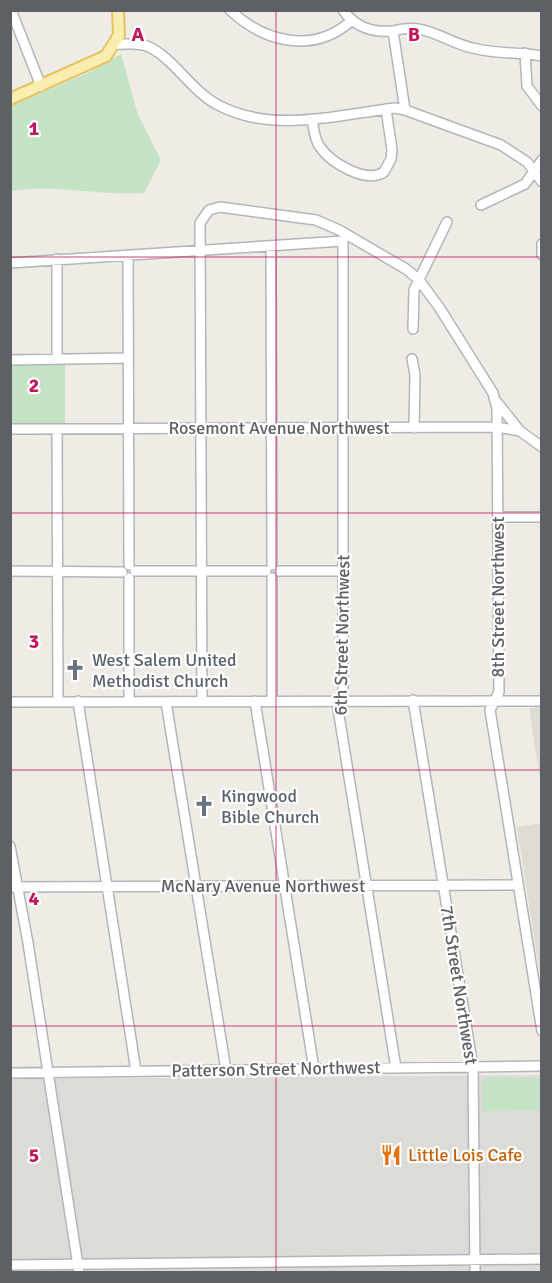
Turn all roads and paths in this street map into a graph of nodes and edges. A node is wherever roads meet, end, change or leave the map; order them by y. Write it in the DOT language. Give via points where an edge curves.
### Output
graph roads {
  1 [pos="11,10"];
  2 [pos="118,10"];
  3 [pos="230,10"];
  4 [pos="343,10"];
  5 [pos="351,21"];
  6 [pos="393,31"];
  7 [pos="115,44"];
  8 [pos="525,53"];
  9 [pos="542,56"];
  10 [pos="40,86"];
  11 [pos="10,99"];
  12 [pos="542,106"];
  13 [pos="386,109"];
  14 [pos="405,110"];
  15 [pos="312,119"];
  16 [pos="542,160"];
  17 [pos="534,171"];
  18 [pos="542,182"];
  19 [pos="481,206"];
  20 [pos="447,222"];
  21 [pos="344,237"];
  22 [pos="542,244"];
  23 [pos="271,246"];
  24 [pos="199,251"];
  25 [pos="128,255"];
  26 [pos="542,255"];
  27 [pos="57,260"];
  28 [pos="10,263"];
  29 [pos="419,280"];
  30 [pos="413,329"];
  31 [pos="128,358"];
  32 [pos="57,359"];
  33 [pos="412,359"];
  34 [pos="10,360"];
  35 [pos="496,401"];
  36 [pos="497,427"];
  37 [pos="271,428"];
  38 [pos="343,428"];
  39 [pos="414,428"];
  40 [pos="10,429"];
  41 [pos="57,429"];
  42 [pos="128,429"];
  43 [pos="200,429"];
  44 [pos="520,431"];
  45 [pos="542,447"];
  46 [pos="498,516"];
  47 [pos="542,517"];
  48 [pos="10,571"];
  49 [pos="57,571"];
  50 [pos="201,571"];
  51 [pos="272,571"];
  52 [pos="343,571"];
  53 [pos="129,572"];
  54 [pos="413,700"];
  55 [pos="58,701"];
  56 [pos="78,701"];
  57 [pos="202,701"];
  58 [pos="255,701"];
  59 [pos="272,701"];
  60 [pos="341,701"];
  61 [pos="494,701"];
  62 [pos="542,701"];
  63 [pos="10,702"];
  64 [pos="129,702"];
  65 [pos="166,702"];
  66 [pos="10,846"];
  67 [pos="515,870"];
  68 [pos="442,885"];
  69 [pos="514,885"];
  70 [pos="285,886"];
  71 [pos="367,886"];
  72 [pos="14,887"];
  73 [pos="107,887"];
  74 [pos="195,887"];
  75 [pos="520,899"];
  76 [pos="542,1031"];
  77 [pos="542,1066"];
  78 [pos="473,1067"];
  79 [pos="396,1068"];
  80 [pos="314,1069"];
  81 [pos="226,1070"];
  82 [pos="136,1071"];
  83 [pos="10,1073"];
  84 [pos="48,1073"];
  85 [pos="475,1259"];
  86 [pos="542,1259"];
  87 [pos="10,1264"];
  88 [pos="35,1268"];
  89 [pos="78,1268"];
  90 [pos="192,1268"];
  91 [pos="475,1272"];
  1 -- 10 [label="street"];
  2 -- 7 [label="main road" via="120,28"];
  3 -- 5 [label="street" via="263,33 300,42 327,38"];
  4 -- 5 [label="street"];
  5 -- 6 [label="street" via="374,31"];
  6 -- 8 [label="street" via="424,29 475,49"];
  6 -- 14 [label="street"];
  7 -- 10 [label="main road" via="101,59"];
  7 -- 15 [label="street" via="139,44 155,51 202,94 249,117 277,121"];
  8 -- 9 [label="street"];
  8 -- 12 [label="street" via="527,86"];
  10 -- 11 [label="main road"];
  13 -- 14 [label="street"];
  13 -- 15 [label="street"];
  13 -- 15 [label="street" via="391,159 384,172 373,176 330,159 318,145"];
  14 -- 17 [label="street" via="501,145 520,156"];
  16 -- 17 [label="street"];
  17 -- 18 [label="street"];
  17 -- 19 [label="street" via="525,184"];
  20 -- 29 [label="street"];
  21 -- 23 [label="street"];
  21 -- 24 [label="street" via="306,217 215,207 200,223"];
  21 -- 29 [label="street"];
  21 -- 38 [label="street, 6th Street Northwest"];
  22 -- 26 [label="street"];
  23 -- 24 [label="street"];
  23 -- 37 [label="street"];
  24 -- 25 [label="street"];
  24 -- 43 [label="street"];
  25 -- 27 [label="street"];
  25 -- 31 [label="street"];
  27 -- 28 [label="street"];
  27 -- 32 [label="street"];
  29 -- 30 [label="street" via="414,290"];
  29 -- 35 [label="street"];
  31 -- 32 [label="street"];
  31 -- 42 [label="street"];
  32 -- 34 [label="street"];
  33 -- 39 [label="street"];
  35 -- 36 [label="street, 8th Street Northwest"];
  35 -- 44 [label="street"];
  36 -- 39 [label="street, Rosemont Avenue Northwest"];
  36 -- 44 [label="street, Rosemont Avenue Northwest"];
  36 -- 46 [label="street, 8th Street Northwest"];
  37 -- 38 [label="street, Rosemont Avenue Northwest"];
  37 -- 43 [label="street, Rosemont Avenue Northwest"];
  37 -- 51 [label="street"];
  38 -- 39 [label="street, Rosemont Avenue Northwest"];
  38 -- 52 [label="street, 6th Street Northwest"];
  40 -- 41 [label="street, Rosemont Avenue Northwest"];
  41 -- 42 [label="street, Rosemont Avenue Northwest"];
  41 -- 49 [label="street"];
  42 -- 43 [label="street, Rosemont Avenue Northwest"];
  42 -- 53 [label="street"];
  43 -- 50 [label="street"];
  44 -- 45 [label="street, Rosemont Avenue Northwest"];
  46 -- 47 [label="street"];
  46 -- 61 [label="street, 8th Street Northwest" via="499,692"];
  48 -- 49 [label="street"];
  49 -- 53 [label="street"];
  49 -- 55 [label="street"];
  50 -- 51 [label="street"];
  50 -- 53 [label="street"];
  50 -- 57 [label="street"];
  51 -- 52 [label="street"];
  51 -- 59 [label="street"];
  52 -- 60 [label="street, 6th Street Northwest"];
  53 -- 64 [label="street"];
  54 -- 60 [label="street"];
  54 -- 61 [label="street"];
  54 -- 68 [label="street, 7th Street Northwest"];
  55 -- 56 [label="street"];
  55 -- 63 [label="street"];
  56 -- 64 [label="street"];
  56 -- 73 [label="street"];
  57 -- 58 [label="street"];
  57 -- 65 [label="street"];
  58 -- 59 [label="street"];
  58 -- 70 [label="street"];
  59 -- 60 [label="street"];
  60 -- 71 [label="street, 6th Street Northwest" via="338,709"];
  61 -- 62 [label="street"];
  61 -- 67 [label="street, 8th Street Northwest" via="490,710"];
  64 -- 65 [label="street"];
  65 -- 74 [label="street"];
  66 -- 72 [label="street"];
  67 -- 69 [label="street, 8th Street Northwest"];
  67 -- 75 [label="street, 8th Street Northwest" via="519,875"];
  68 -- 69 [label="street, McNary Avenue Northwest"];
  68 -- 71 [label="street, McNary Avenue Northwest"];
  68 -- 78 [label="street, 7th Street Northwest"];
  69 -- 75 [label="street, 8th Street Northwest"];
  70 -- 71 [label="street, McNary Avenue Northwest"];
  70 -- 74 [label="street, McNary Avenue Northwest"];
  70 -- 80 [label="street"];
  71 -- 79 [label="street, 6th Street Northwest"];
  72 -- 73 [label="street, McNary Avenue Northwest"];
  72 -- 84 [label="street"];
  73 -- 74 [label="street, McNary Avenue Northwest"];
  73 -- 82 [label="street"];
  74 -- 81 [label="street"];
  75 -- 76 [label="street, 8th Street Northwest"];
  77 -- 78 [label="street, Patterson Street Northwest"];
  78 -- 79 [label="street, Patterson Street Northwest"];
  78 -- 85 [label="street, 7th Street Northwest"];
  79 -- 80 [label="street, Patterson Street Northwest"];
  80 -- 81 [label="street, Patterson Street Northwest"];
  81 -- 82 [label="street, Patterson Street Northwest"];
  82 -- 84 [label="street, Patterson Street Northwest"];
  83 -- 84 [label="street, Patterson Street Northwest"];
  84 -- 89 [label="street"];
  85 -- 86 [label="street"];
  85 -- 90 [label="street"];
  85 -- 91 [label="street, 7th Street Northwest"];
  87 -- 88 [label="street"];
  88 -- 89 [label="street"];
  89 -- 90 [label="street"];
}
